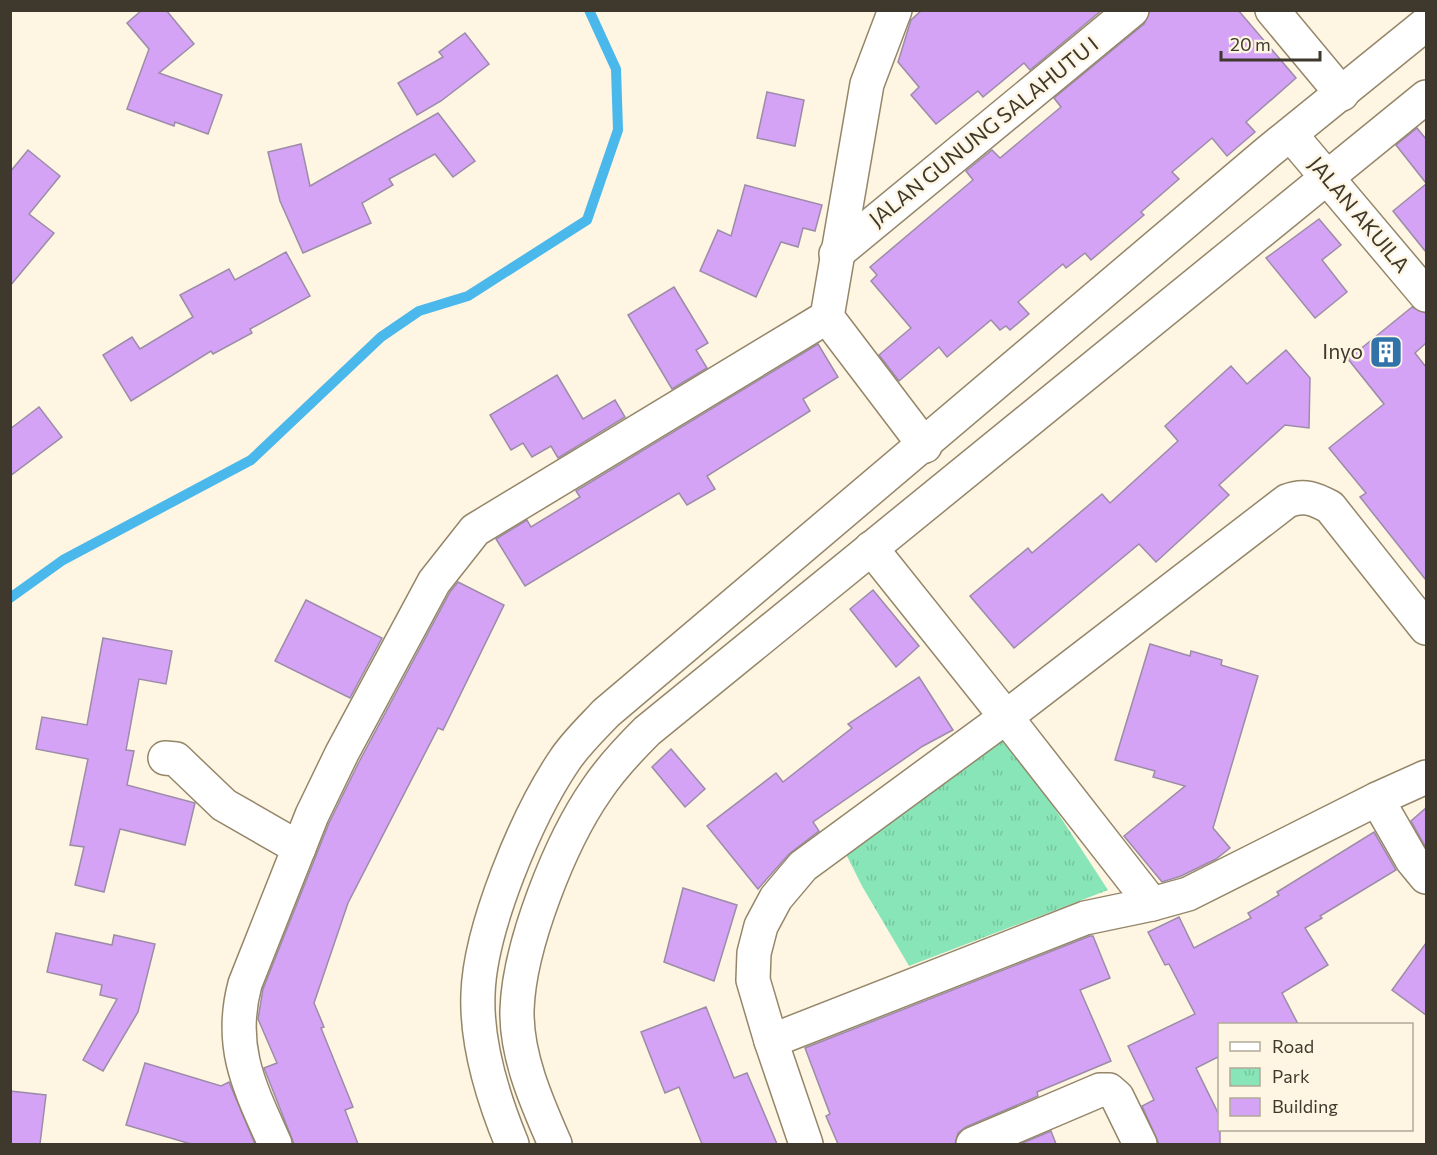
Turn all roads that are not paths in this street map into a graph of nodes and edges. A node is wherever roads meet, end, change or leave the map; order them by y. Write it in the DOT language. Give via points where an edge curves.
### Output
graph roads {
  1 [pos="896,10"];
  2 [pos="1132,10"];
  3 [pos="1272,10"];
  4 [pos="1426,24"];
  5 [pos="1342,94"];
  6 [pos="1426,97"];
  7 [pos="1291,135"];
  8 [pos="1326,178"];
  9 [pos="836,254"];
  10 [pos="1426,295"];
  11 [pos="827,317"];
  12 [pos="925,446"];
  13 [pos="871,548"];
  14 [pos="778,567"];
  15 [pos="807,601"];
  16 [pos="1426,628"];
  17 [pos="1006,717"];
  18 [pos="165,758"];
  19 [pos="1426,777"];
  20 [pos="1377,800"];
  21 [pos="298,848"];
  22 [pos="1426,877"];
  23 [pos="1152,904"];
  24 [pos="771,1041"];
  25 [pos="275,1144"];
  26 [pos="512,1144"];
  27 [pos="555,1144"];
  28 [pos="806,1144"];
  29 [pos="973,1144"];
  30 [pos="1140,1144"];
  1 -- 9 [label="street" via="867,84"];
  2 -- 9 [label="street, JALAN GUNUNG SALAHUTU I"];
  3 -- 5 [label="street"];
  4 -- 5 [label="street"];
  5 -- 7 [label="street"];
  6 -- 8 [label="street"];
  7 -- 8 [label="street, JALAN AKUILA"];
  7 -- 12 [label="street"];
  8 -- 10 [label="street, JALAN AKUILA"];
  8 -- 13 [label="street"];
  9 -- 11 [label="street"];
  11 -- 12 [label="street"];
  11 -- 21 [label="street" via="475,531 434,582 342,753"];
  12 -- 14 [label="street"];
  13 -- 15 [label="street"];
  13 -- 17 [label="street"];
  14 -- 15 [label="street"];
  14 -- 26 [label="street" via="606,713 564,760 537,807 490,924 478,994 484,1054 498,1111"];
  15 -- 27 [label="street" via="647,731 596,789 573,830 537,915 522,964 517,1011 523,1054"];
  16 -- 17 [label="street" via="1330,507 1295,497"];
  17 -- 23 [label="street"];
  17 -- 24 [label="street" via="803,866 776,898 761,926 753,980"];
  18 -- 21 [label="street" via="176,759 224,805"];
  19 -- 20 [label="street"];
  20 -- 22 [label="street"];
  20 -- 23 [label="street" via="1188,894"];
  21 -- 25 [label="street" via="239,1007 241,1060"];
  23 -- 24 [label="street" via="1084,918"];
  24 -- 28 [label="street"];
  29 -- 30 [label="street" via="1100,1090 1109,1090 1118,1097"];
}
